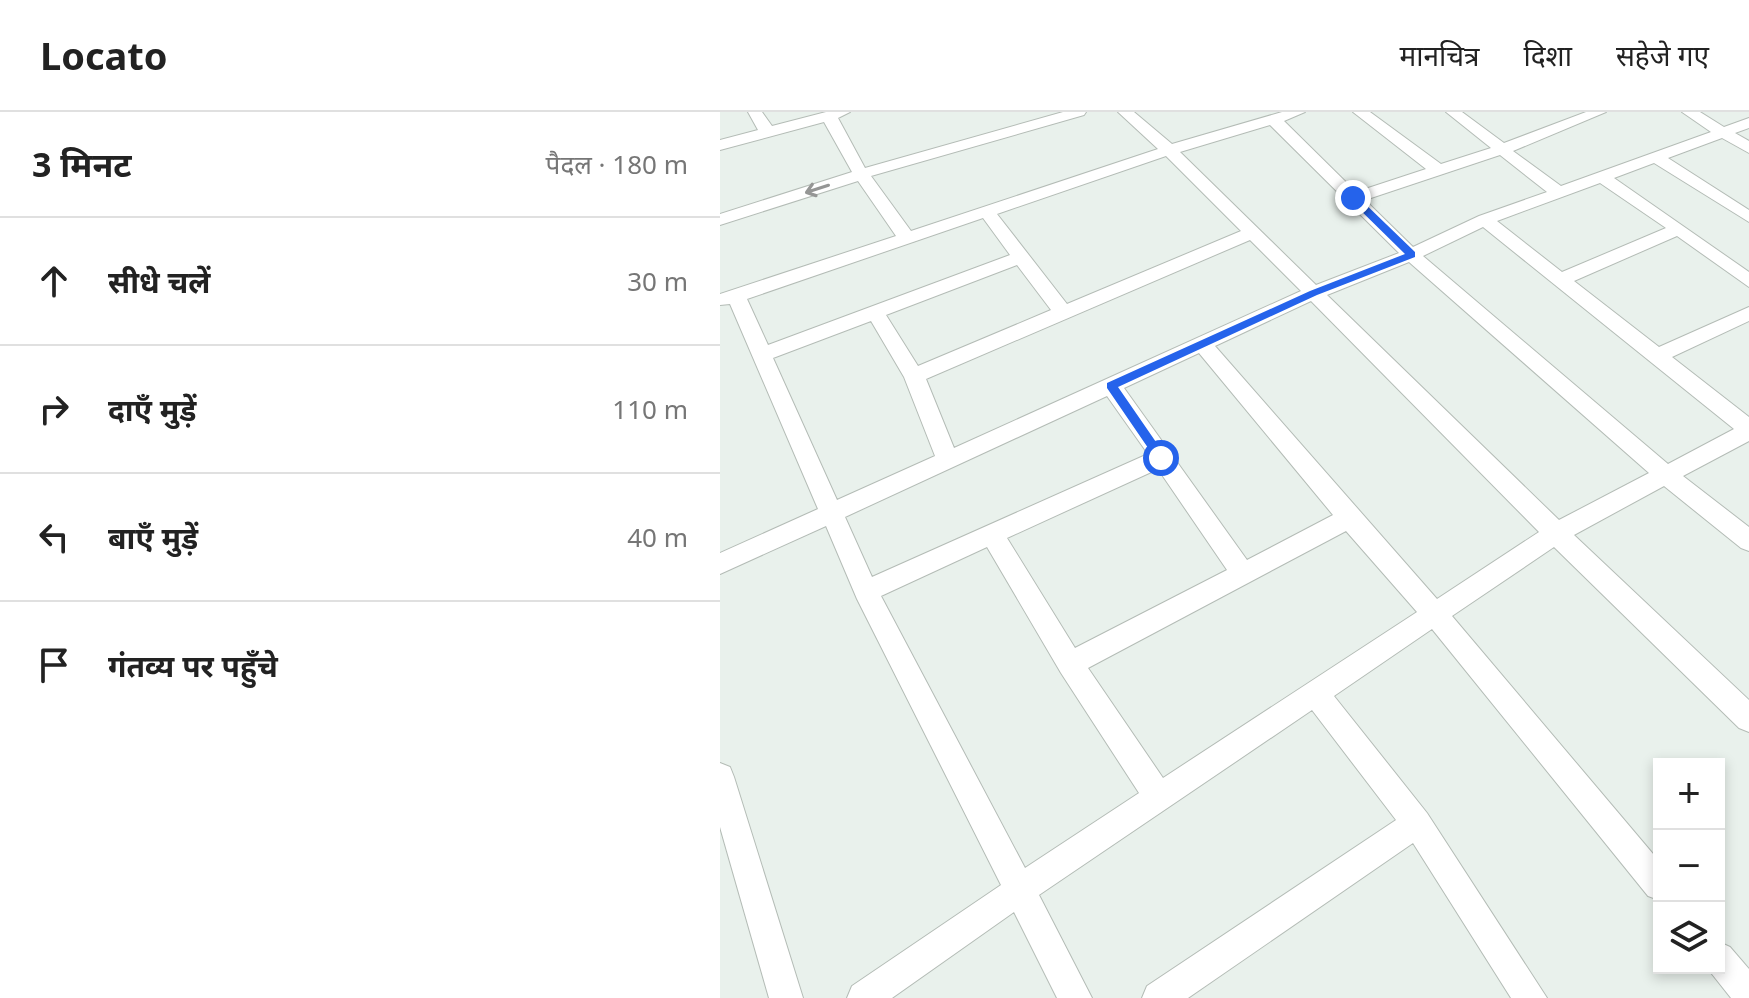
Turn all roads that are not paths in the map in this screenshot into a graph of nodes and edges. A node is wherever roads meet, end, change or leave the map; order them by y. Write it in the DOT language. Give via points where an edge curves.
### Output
graph roads {
  1 [pos="755,112"];
  2 [pos="1036,112"];
  3 [pos="1079,112"];
  4 [pos="1125,112"];
  5 [pos="1298,112"];
  6 [pos="1360,112"];
  7 [pos="1453,112"];
  8 [pos="1554,112"];
  9 [pos="1599,112"];
  10 [pos="1689,112"];
  11 [pos="836,114"];
  12 [pos="1273,119"];
  13 [pos="1570,122"];
  14 [pos="1749,123"];
  15 [pos="768,133"];
  16 [pos="1724,133"];
  17 [pos="720,145"];
  18 [pos="1749,148"];
  19 [pos="1169,150"];
  20 [pos="1501,150"];
  21 [pos="1654,156"];
  22 [pos="857,168"];
  23 [pos="1438,170"];
  24 [pos="1601,177"];
  25 [pos="1559,193"];
  26 [pos="1353,198"];
  27 [pos="720,203"];
  28 [pos="986,211"];
  29 [pos="1749,217"];
  30 [pos="720,220"];
  31 [pos="1485,220"];
  32 [pos="1679,229"];
  33 [pos="1252,233"];
  34 [pos="907,238"];
  35 [pos="1411,255"];
  36 [pos="1020,257"];
  37 [pos="1560,280"];
  38 [pos="1749,281"];
  39 [pos="1313,293"];
  40 [pos="728,298"];
  41 [pos="875,312"];
  42 [pos="1749,313"];
  43 [pos="1064,314"];
  44 [pos="1202,344"];
  45 [pos="762,355"];
  46 [pos="1657,356"];
  47 [pos="914,376"];
  48 [pos="1111,385"];
  49 [pos="1749,430"];
  50 [pos="1161,458"];
  51 [pos="948,460"];
  52 [pos="1667,476"];
  53 [pos="830,514"];
  54 [pos="1349,518"];
  55 [pos="1556,533"];
  56 [pos="993,536"];
  57 [pos="1749,541"];
  58 [pos="720,564"];
  59 [pos="1243,574"];
  60 [pos="866,591"];
  61 [pos="1435,614"];
  62 [pos="1070,664"];
  63 [pos="1316,694"];
  64 [pos="1749,719"];
  65 [pos="720,777"];
  66 [pos="1158,796"];
  67 [pos="1417,823"];
  68 [pos="1653,878"];
  69 [pos="1018,891"];
  70 [pos="1725,965"];
  71 [pos="1749,994"];
  72 [pos="786,998"];
  73 [pos="864,998"];
  74 [pos="1075,998"];
  75 [pos="1159,998"];
  76 [pos="1530,998"];
  1 -- 15 [label="street"];
  2 -- 22 [label="street"];
  3 -- 22 [label="street"];
  4 -- 19 [label="street"];
  5 -- 12 [label="street"];
  6 -- 23 [label="street"];
  7 -- 20 [label="street"];
  8 -- 13 [label="street"];
  9 -- 13 [label="street"];
  10 -- 16 [label="street"];
  11 -- 15 [label="street"];
  11 -- 22 [label="street"];
  12 -- 19 [label="street"];
  12 -- 26 [label="street"];
  13 -- 20 [label="street"];
  14 -- 16 [label="street"];
  15 -- 17 [label="street"];
  16 -- 18 [label="street"];
  16 -- 21 [label="street"];
  19 -- 28 [label="street"];
  19 -- 33 [label="street"];
  20 -- 23 [label="street"];
  20 -- 25 [label="street"];
  21 -- 24 [label="street"];
  21 -- 29 [label="street"];
  22 -- 27 [label="street"];
  22 -- 30 [label="street, one-way"];
  22 -- 34 [label="street"];
  23 -- 26 [label="street"];
  24 -- 25 [label="street"];
  24 -- 32 [label="street"];
  25 -- 31 [label="street"];
  26 -- 35 [label="street"];
  28 -- 34 [label="street"];
  28 -- 36 [label="street"];
  31 -- 35 [label="street"];
  31 -- 37 [label="street"];
  32 -- 37 [label="street"];
  32 -- 38 [label="street"];
  33 -- 39 [label="street"];
  33 -- 43 [label="street"];
  34 -- 40 [label="street"];
  35 -- 39 [label="street"];
  35 -- 52 [label="street"];
  36 -- 41 [label="street"];
  36 -- 43 [label="street"];
  37 -- 46 [label="street"];
  39 -- 44 [label="street"];
  39 -- 55 [label="street"];
  40 -- 45 [label="street"];
  41 -- 45 [label="street"];
  41 -- 47 [label="street"];
  42 -- 46 [label="street"];
  43 -- 47 [label="street"];
  44 -- 48 [label="street"];
  44 -- 54 [label="street"];
  45 -- 53 [label="street"];
  46 -- 49 [label="street"];
  47 -- 51 [label="street"];
  48 -- 50 [label="street"];
  48 -- 51 [label="street"];
  49 -- 52 [label="street"];
  50 -- 56 [label="street"];
  50 -- 59 [label="street"];
  51 -- 53 [label="street"];
  52 -- 55 [label="street"];
  52 -- 57 [label="street"];
  53 -- 58 [label="street"];
  53 -- 60 [label="street"];
  54 -- 59 [label="street"];
  54 -- 61 [label="street"];
  55 -- 61 [label="street"];
  55 -- 64 [label="street"];
  56 -- 60 [label="street"];
  56 -- 62 [label="street"];
  59 -- 62 [label="street"];
  60 -- 69 [label="street"];
  61 -- 63 [label="street"];
  61 -- 68 [label="street"];
  62 -- 66 [label="street"];
  63 -- 66 [label="street"];
  63 -- 67 [label="street"];
  65 -- 72 [label="street"];
  66 -- 69 [label="street"];
  67 -- 75 [label="street"];
  67 -- 76 [label="street"];
  69 -- 73 [label="street"];
  69 -- 74 [label="street"];
  70 -- 71 [label="street"];
}
